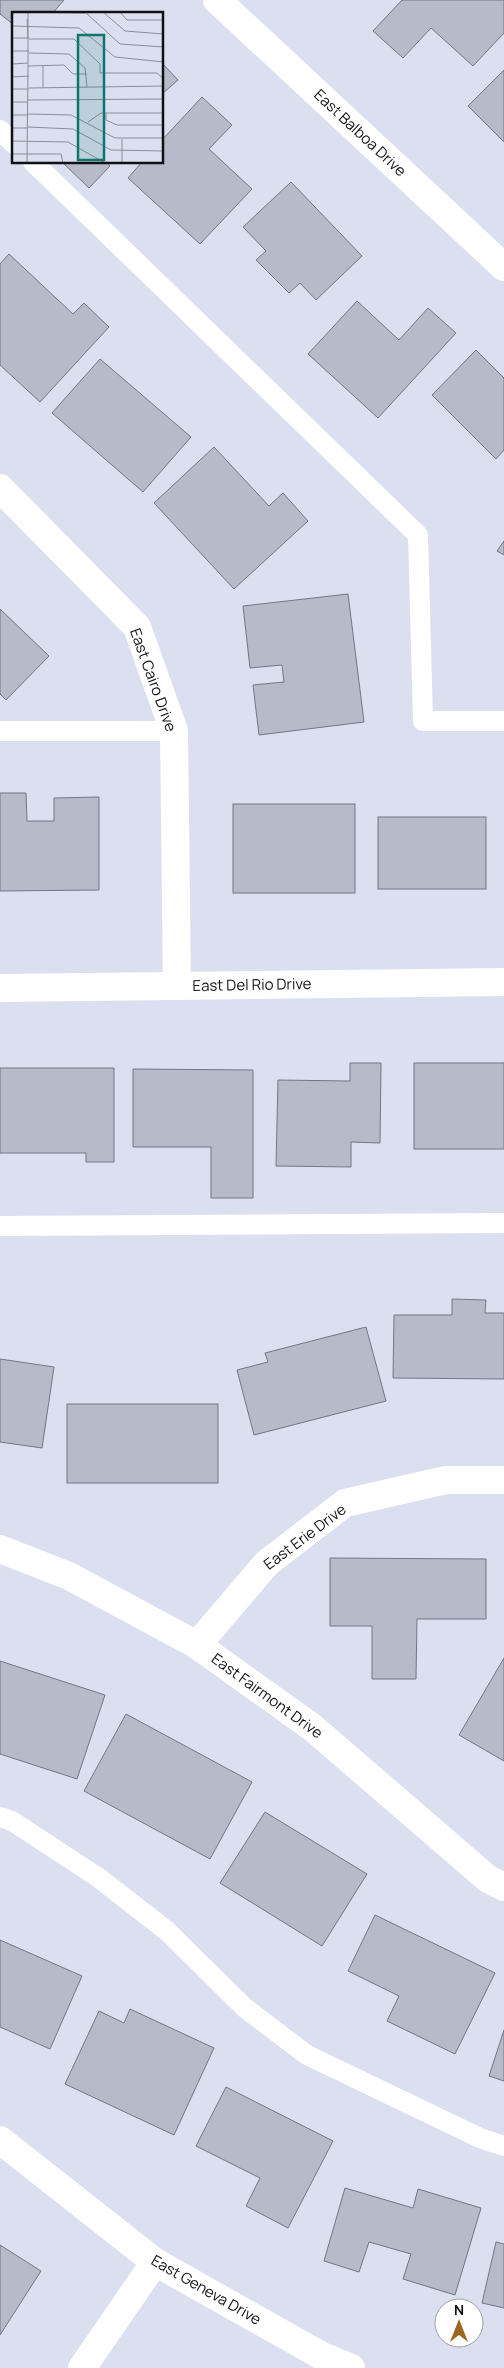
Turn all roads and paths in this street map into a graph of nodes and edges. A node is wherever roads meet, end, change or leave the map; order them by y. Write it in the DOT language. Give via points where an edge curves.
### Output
graph roads {
  1 [pos="217,0"];
  2 [pos="0,130"];
  3 [pos="12,142"];
  4 [pos="35,164"];
  5 [pos="504,267"];
  6 [pos="0,488"];
  7 [pos="504,721"];
  8 [pos="0,731"];
  9 [pos="174,731"];
  10 [pos="504,982"];
  11 [pos="177,986"];
  12 [pos="0,988"];
  13 [pos="504,1223"];
  14 [pos="0,1226"];
  15 [pos="504,1480"];
  16 [pos="0,1549"];
  17 [pos="197,1645"];
  18 [pos="0,1817"];
  19 [pos="504,1887"];
  20 [pos="0,2140"];
  21 [pos="504,2146"];
  22 [pos="155,2262"];
  23 [pos="82,2368"];
  24 [pos="351,2368"];
  1 -- 5 [label="street, East Balboa Drive"];
  2 -- 3 [label="lane"];
  4 -- 7 [label="lane" via="418,535 423,721"];
  6 -- 9 [label="street, East Cairo Drive" via="137,628"];
  8 -- 9 [label="lane"];
  9 -- 11 [label="street, East Cairo Drive"];
  10 -- 11 [label="street, East Del Rio Drive"];
  11 -- 12 [label="street, East Del Rio Drive"];
  13 -- 14 [label="lane"];
  15 -- 17 [label="street, East Erie Drive" via="446,1480 345,1503 266,1563"];
  16 -- 17 [label="street, East Fairmont Drive" via="68,1576"];
  17 -- 19 [label="street, East Fairmont Drive" via="313,1728 488,1879"];
  18 -- 21 [label="lane" via="12,1821 99,1878 152,1919 244,2008 307,2056 480,2138"];
  20 -- 22 [label="street, East Geneva Drive"];
  22 -- 23 [label="street"];
  22 -- 24 [label="street, East Geneva Drive" via="322,2356"];
}
